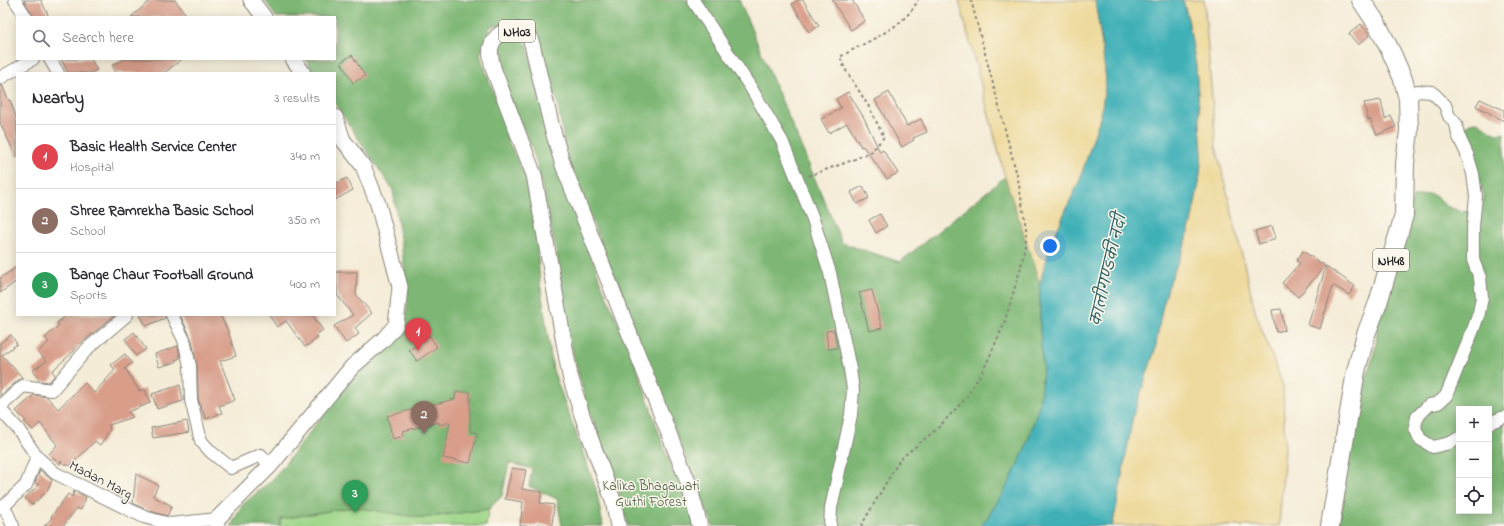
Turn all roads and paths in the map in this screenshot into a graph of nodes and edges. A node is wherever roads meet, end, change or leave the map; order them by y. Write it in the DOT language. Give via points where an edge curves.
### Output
graph roads {
  1 [pos="16,0"];
  2 [pos="251,0"];
  3 [pos="693,0"];
  4 [pos="918,0"];
  5 [pos="971,0"];
  6 [pos="1361,0"];
  7 [pos="25,16"];
  8 [pos="263,16"];
  9 [pos="31,60"];
  10 [pos="51,60"];
  11 [pos="294,60"];
  12 [pos="57,72"];
  13 [pos="303,72"];
  14 [pos="0,78"];
  15 [pos="1408,99"];
  16 [pos="336,121"];
  17 [pos="796,179"];
  18 [pos="126,316"];
  19 [pos="172,316"];
  20 [pos="0,408"];
  21 [pos="1504,417"];
  22 [pos="1492,422"];
  23 [pos="1456,440"];
  24 [pos="37,457"];
  25 [pos="270,466"];
  26 [pos="2,507"];
  27 [pos="217,523"];
  28 [pos="13,526"];
  29 [pos="618,526"];
  30 [pos="700,526"];
  31 [pos="830,526"];
  32 [pos="861,526"];
  33 [pos="1330,526"];
  1 -- 7 [label="street"];
  2 -- 8 [label="main road"];
  3 -- 17 [label="street" via="751,88 782,141"];
  4 -- 17 [label="path" via="910,13 893,26 870,42 840,57 884,137 872,151 810,176"];
  5 -- 32 [label="path" via="1018,179 1027,234 1021,267 1004,324 984,369 965,399 937,429 900,459"];
  6 -- 15 [label="highway, NH48" via="1393,56"];
  9 -- 14 [label="street"];
  10 -- 12 [label="street"];
  11 -- 13 [label="main road"];
  15 -- 23 [label="street" via="1417,91 1432,92 1445,105 1449,116 1456,124 1473,174 1476,196 1472,260 1480,278 1482,297 1479,313 1446,396 1438,403 1429,405 1417,417 1416,428 1420,439 1434,448"];
  15 -- 33 [label="highway, NH48" via="1409,131 1405,163 1404,215 1356,371"];
  16 -- 25 [label="main road" via="343,140 363,166 378,204 400,287 396,325 352,367"];
  17 -- 31 [label="street" via="813,219 830,273 853,390 851,414 831,508"];
  18 -- 20 [label="street" via="88,348 52,390 23,386"];
  19 -- 25 [label="street" via="184,340 190,366 191,400 201,441 231,468 261,455"];
  20 -- 24 [label="street, Madan Marg"];
  21 -- 22 [label="street"];
  24 -- 26 [label="street" via="26,485"];
  24 -- 27 [label="street, Madan Marg" via="55,473 144,518 170,524"];
  25 -- 27 [label="main road"];
  26 -- 28 [label="street"];
  29 -- 30 [label="main road, NH03" via="613,500 570,376 534,175 491,57 494,40 504,31 514,30 529,36 563,165 685,475"];
}
